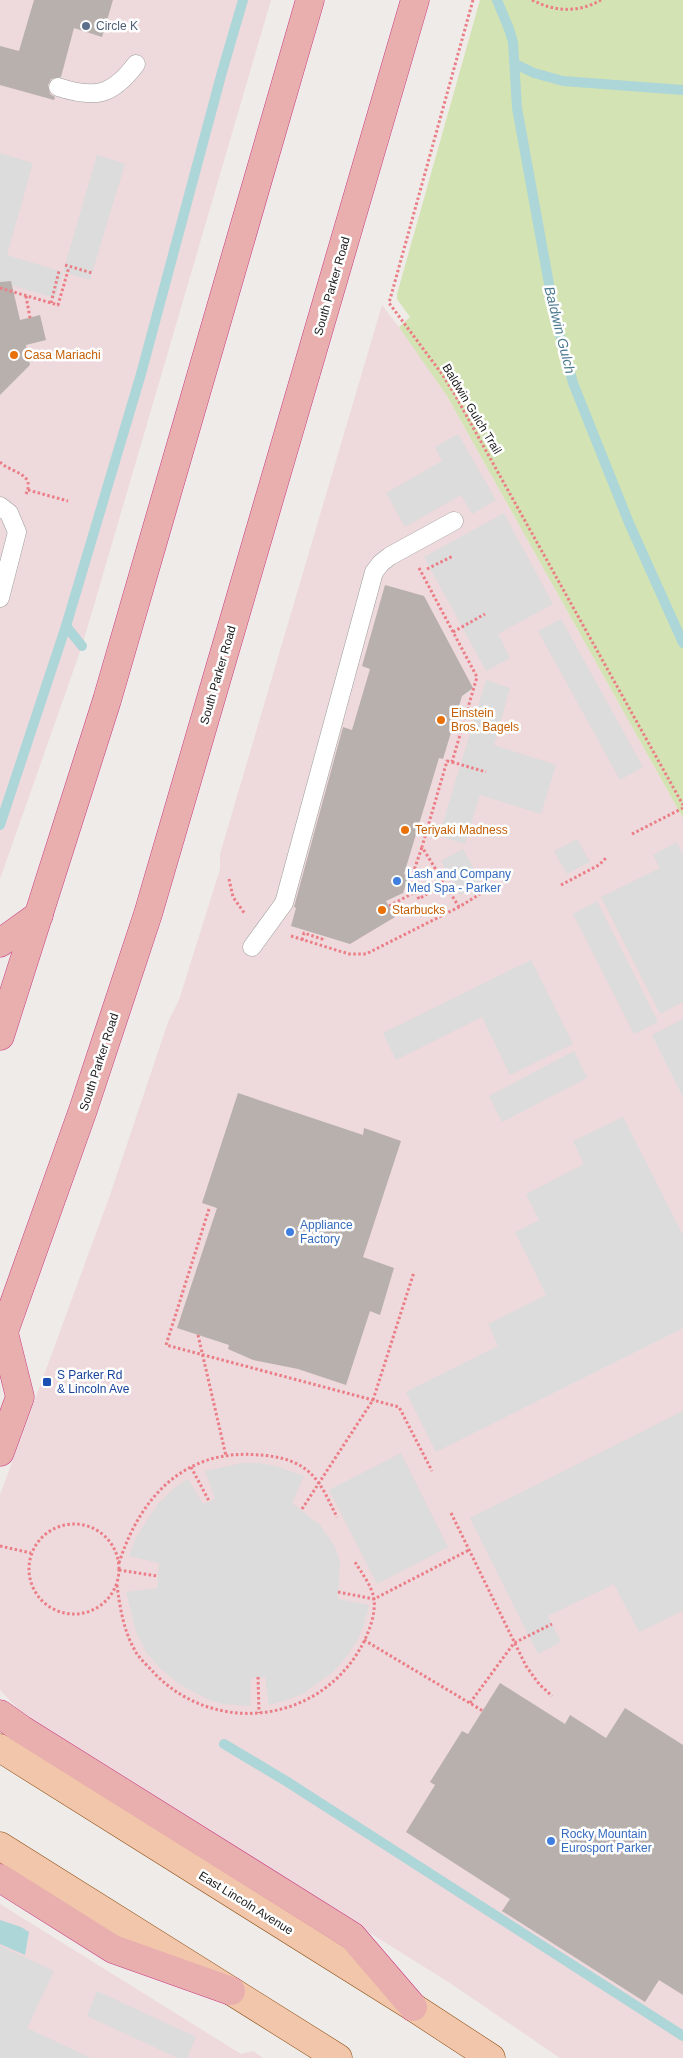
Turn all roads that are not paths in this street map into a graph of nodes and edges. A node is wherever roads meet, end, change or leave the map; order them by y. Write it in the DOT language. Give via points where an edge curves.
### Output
graph roads {
  1 [pos="310,0"];
  2 [pos="415,0"];
  3 [pos="136,64"];
  4 [pos="58,87"];
  5 [pos="0,506"];
  6 [pos="454,521"];
  7 [pos="0,598"];
  8 [pos="39,915"];
  9 [pos="0,943"];
  10 [pos="252,947"];
  11 [pos="0,1036"];
  12 [pos="2,1338"];
  13 [pos="0,1452"];
  14 [pos="0,1714"];
  15 [pos="0,1748"];
  16 [pos="0,1846"];
  17 [pos="0,1878"];
  18 [pos="231,1991"];
  19 [pos="413,2007"];
  20 [pos="338,2058"];
  21 [pos="491,2058"];
  1 -- 8 [label="highway" via="112,681"];
  2 -- 12 [label="highway, South Parker Road" via="148,914"];
  3 -- 4 [label="lane" via="122,80 98,93 85,94"];
  5 -- 7 [label="lane" via="9,513 17,532"];
  6 -- 10 [label="lane" via="390,556 374,572 284,902"];
  8 -- 9 [label="highway"];
  8 -- 11 [label="highway"];
  12 -- 13 [label="highway" via="20,1397"];
  14 -- 19 [label="highway" via="352,1936"];
  15 -- 19 [label="main road, East Lincoln Avenue"];
  16 -- 18 [label="main road"];
  17 -- 18 [label="highway" via="113,1949"];
  18 -- 20 [label="main road"];
  19 -- 21 [label="main road, East Lincoln Avenue"];
}
